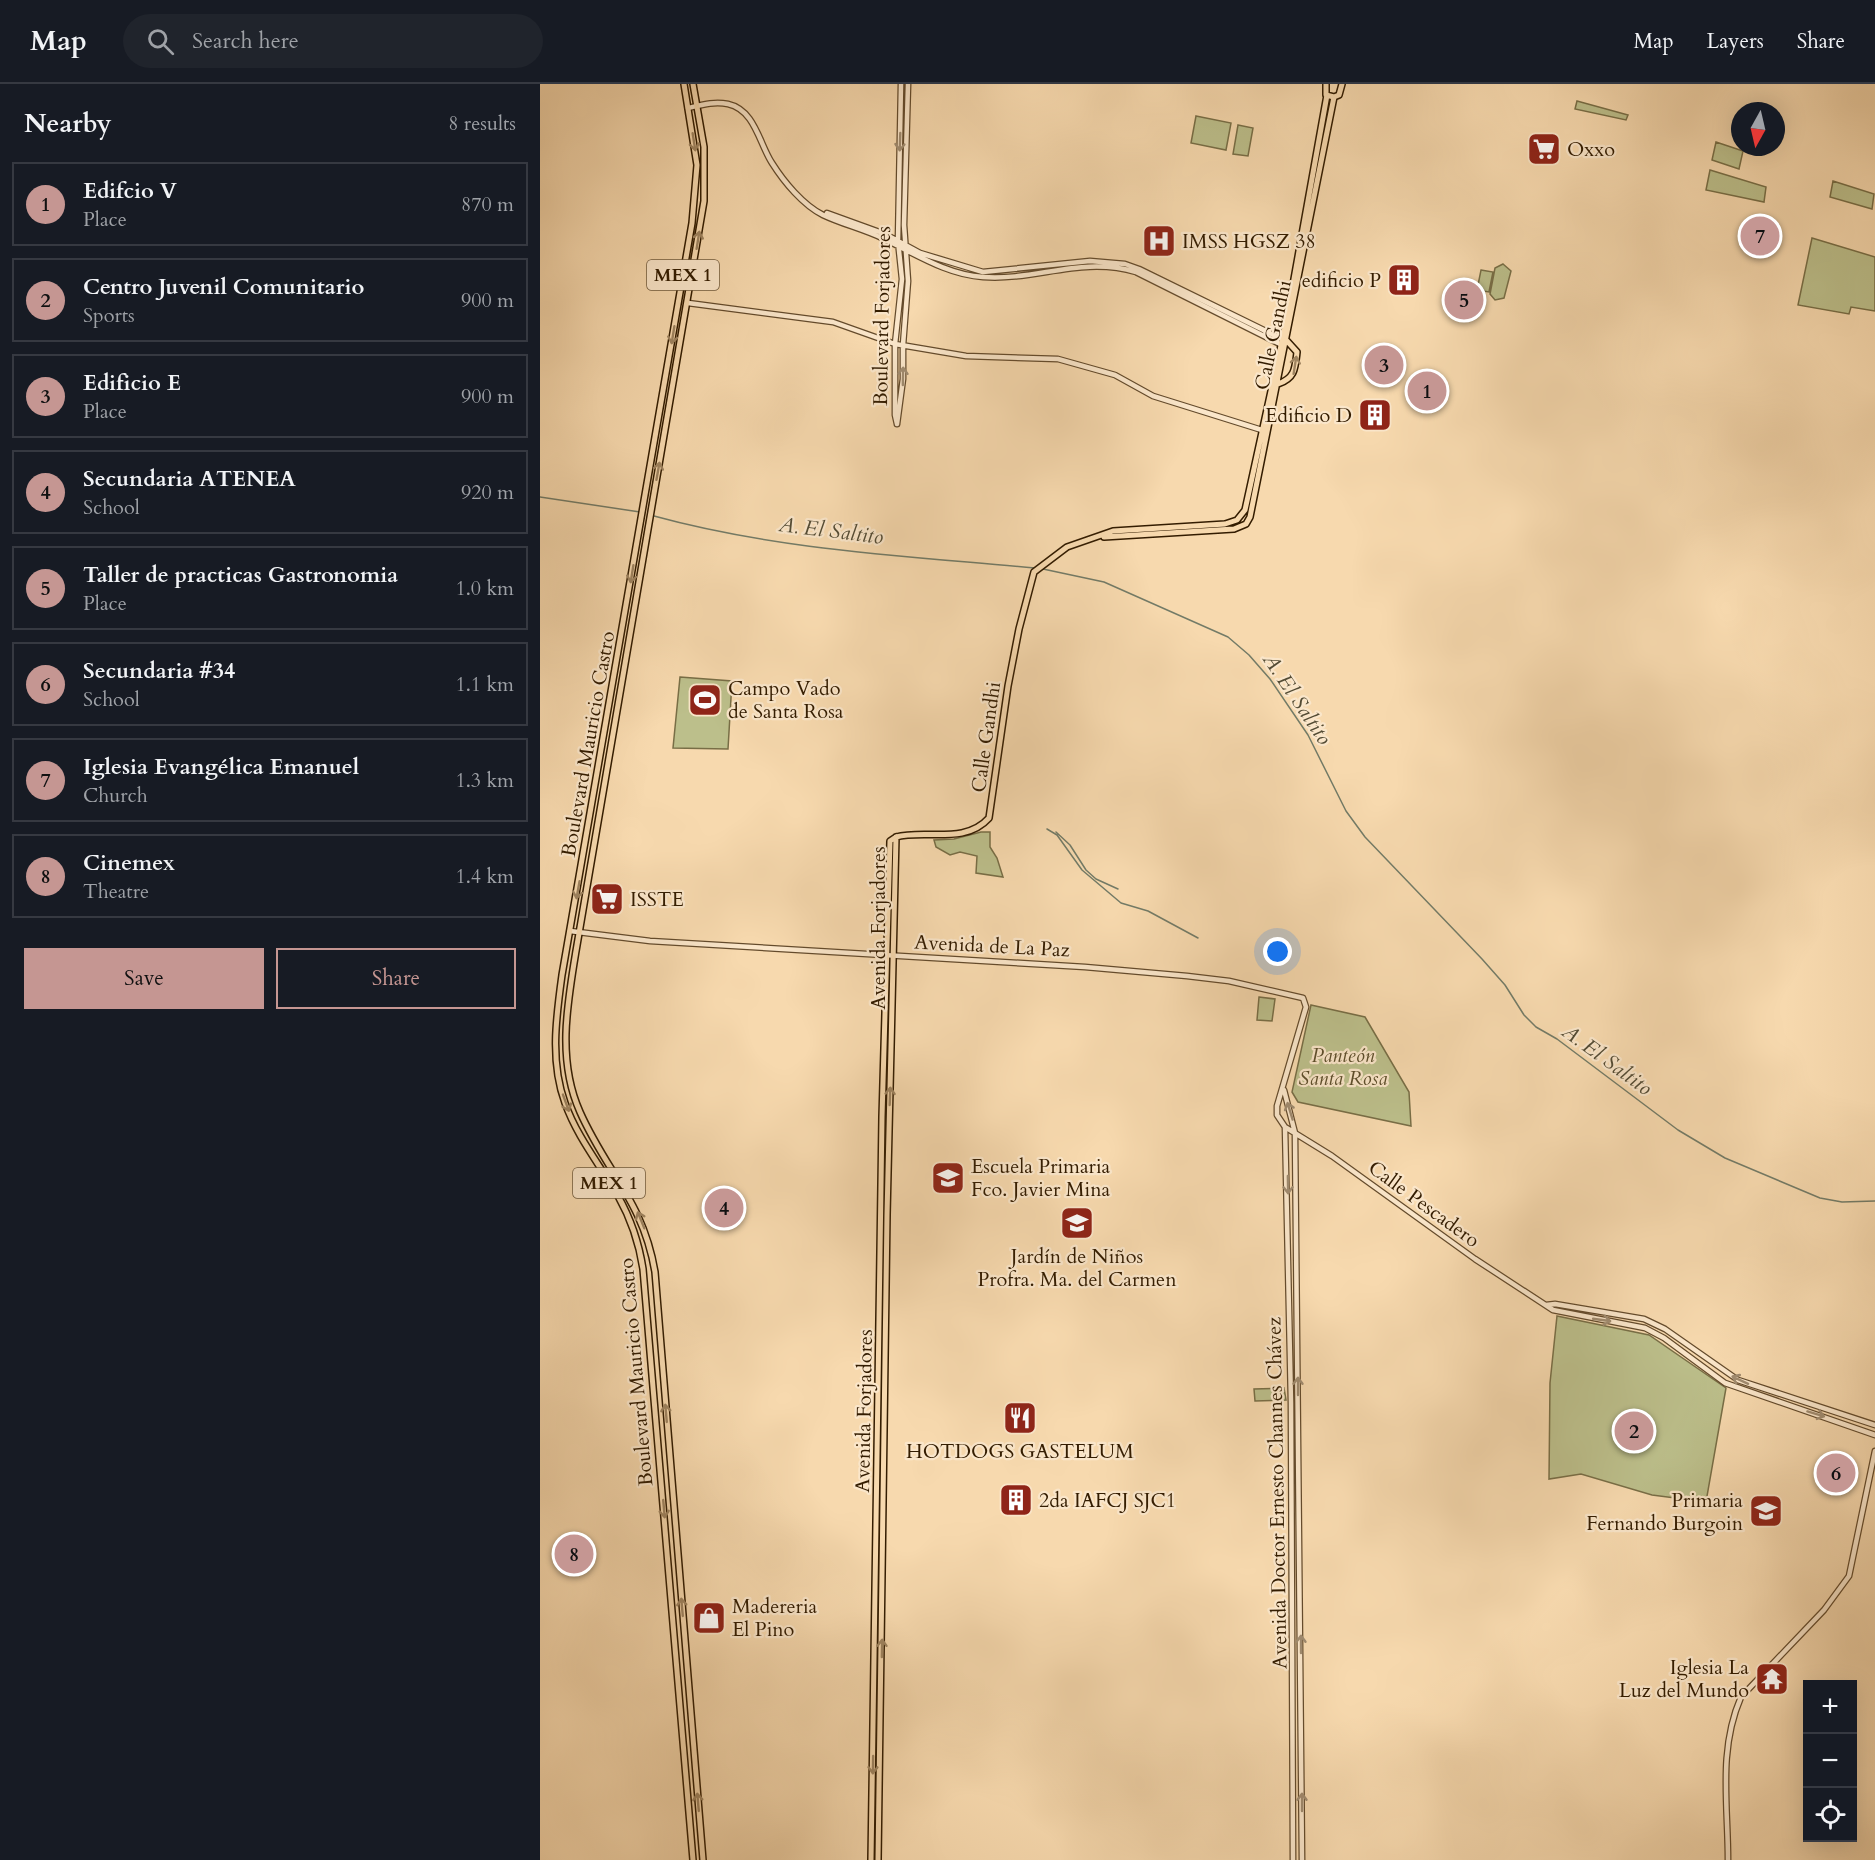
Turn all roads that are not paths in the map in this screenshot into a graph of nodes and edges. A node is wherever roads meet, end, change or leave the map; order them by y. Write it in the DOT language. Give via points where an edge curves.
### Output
graph roads {
  1 [pos="684,84"];
  2 [pos="693,84"];
  3 [pos="901,84"];
  4 [pos="908,84"];
  5 [pos="1326,84"];
  6 [pos="1342,84"];
  7 [pos="1327,96"];
  8 [pos="1334,97"];
  9 [pos="696,106"];
  10 [pos="688,108"];
  11 [pos="813,208"];
  12 [pos="1308,220"];
  13 [pos="898,241"];
  14 [pos="899,248"];
  15 [pos="907,249"];
  16 [pos="688,303"];
  17 [pos="1284,343"];
  18 [pos="895,344"];
  19 [pos="903,345"];
  20 [pos="1278,384"];
  21 [pos="1265,431"];
  22 [pos="896,837"];
  23 [pos="570,931"];
  24 [pos="579,933"];
  25 [pos="891,956"];
  26 [pos="1303,998"];
  27 [pos="1284,1090"];
  28 [pos="1285,1127"];
  29 [pos="1295,1133"];
  30 [pos="1546,1305"];
  31 [pos="647,1311"];
  32 [pos="659,1329"];
  33 [pos="1692,1349"];
  34 [pos="1687,1355"];
  35 [pos="1785,1396"];
  36 [pos="1781,1404"];
  37 [pos="1875,1425"];
  38 [pos="1875,1435"];
  39 [pos="1875,1451"];
  40 [pos="1873,1478"];
  41 [pos="693,1860"];
  42 [pos="703,1860"];
  43 [pos="871,1860"];
  44 [pos="878,1860"];
  45 [pos="1293,1860"];
  46 [pos="1302,1860"];
  47 [pos="1728,1860"];
  1 -- 10 [label="main road, Boulevard Mauricio Castro / MEX 1"];
  2 -- 9 [label="main road, Boulevard Mauricio Castro / MEX 1"];
  3 -- 13 [label="street, Boulevard Forjadores, one-way"];
  4 -- 15 [label="street, Boulevard Forjadores" via="904,225"];
  5 -- 7 [label="main road"];
  6 -- 8 [label="main road" via="1339,95"];
  7 -- 8 [label="main road"];
  7 -- 12 [label="main road"];
  8 -- 12 [label="main road"];
  9 -- 10 [label="street"];
  9 -- 11 [label="street" via="727,104 742,111 752,121 773,164"];
  16 -- 9 [label="main road, Boulevard Mauricio Castro / MEX 1, one-way" via="706,184"];
  10 -- 23 [label="main road, Boulevard Mauricio Castro / MEX 1, one-way" via="697,165 694,206"];
  11 -- 13 [label="street"];
  11 -- 14 [label="street"];
  12 -- 17 [label="main road, Calle Gandhi"];
  13 -- 14 [label="street, Boulevard Forjadores"];
  13 -- 15 [label="street"];
  14 -- 15 [label="street"];
  14 -- 18 [label="street, Boulevard Forjadores" via="902,279"];
  15 -- 17 [label="street" via="983,272 1090,261 1125,264"];
  15 -- 19 [label="street, Boulevard Forjadores"];
  16 -- 18 [label="street" via="833,322"];
  24 -- 16 [label="main road, Boulevard Mauricio Castro / MEX 1, one-way"];
  17 -- 20 [label="main road, Calle Gandhi"];
  20 -- 17 [label="main road, one-way" via="1291,378 1295,371 1297,352"];
  17 -- 21 [label="main road, Calle Gandhi"];
  18 -- 19 [label="street"];
  18 -- 19 [label="street, Boulevard Forjadores, one-way" via="897,424"];
  19 -- 21 [label="street" via="966,356 1046,357 1077,363 1120,377 1153,396"];
  20 -- 21 [label="main road, Calle Gandhi"];
  21 -- 22 [label="main road, Calle Gandhi" via="1252,510 1241,528 1102,537 1062,550 1034,572 1008,686 988,818 979,826 948,835"];
  22 -- 25 [label="main road, Avenida Forjadores"];
  23 -- 24 [label="street, Avenida de La Paz"];
  23 -- 31 [label="main road, Boulevard Mauricio Castro / MEX 1, one-way" via="556,1012 560,1088 580,1136 617,1195 635,1233"];
  24 -- 25 [label="street, Avenida de La Paz"];
  32 -- 24 [label="main road, Boulevard Mauricio Castro / MEX 1, one-way" via="650,1243 638,1212 580,1112 568,1073 567,1018"];
  25 -- 26 [label="street, Avenida de La Paz" via="1085,966 1187,976"];
  25 -- 43 [label="main road, Avenida Forjadores, one-way" via="882,1108"];
  44 -- 25 [label="main road, Avenida Forjadores, one-way"];
  26 -- 27 [label="street, Avenida Doctor Ernesto Channes Chávez" via="1306,1007"];
  27 -- 28 [label="street, Avenida Doctor Ernesto Channes Chávez" via="1277,1110"];
  29 -- 27 [label="street, Avenida Doctor Ernesto Channes Chávez, one-way"];
  28 -- 29 [label="street, Calle Pescadero"];
  28 -- 45 [label="street, Avenida Doctor Ernesto Channes Chávez, one-way" via="1292,1436"];
  29 -- 30 [label="street, Calle Pescadero"];
  46 -- 29 [label="street, Avenida Doctor Ernesto Channes Chávez, one-way"];
  30 -- 33 [label="street" via="1644,1319"];
  30 -- 34 [label="street, one-way" via="1553,1310 1645,1328"];
  31 -- 32 [label="main road"];
  31 -- 41 [label="main road, Boulevard Mauricio Castro / MEX 1, one-way"];
  42 -- 32 [label="main road, Boulevard Mauricio Castro / MEX 1, one-way"];
  33 -- 34 [label="street"];
  35 -- 33 [label="street, one-way" via="1738,1380"];
  34 -- 36 [label="street" via="1725,1383"];
  35 -- 36 [label="street"];
  35 -- 37 [label="street"];
  36 -- 38 [label="street, one-way"];
  39 -- 40 [label="street"];
  40 -- 47 [label="street" via="1853,1565 1843,1587 1741,1697 1725,1758"];
}
